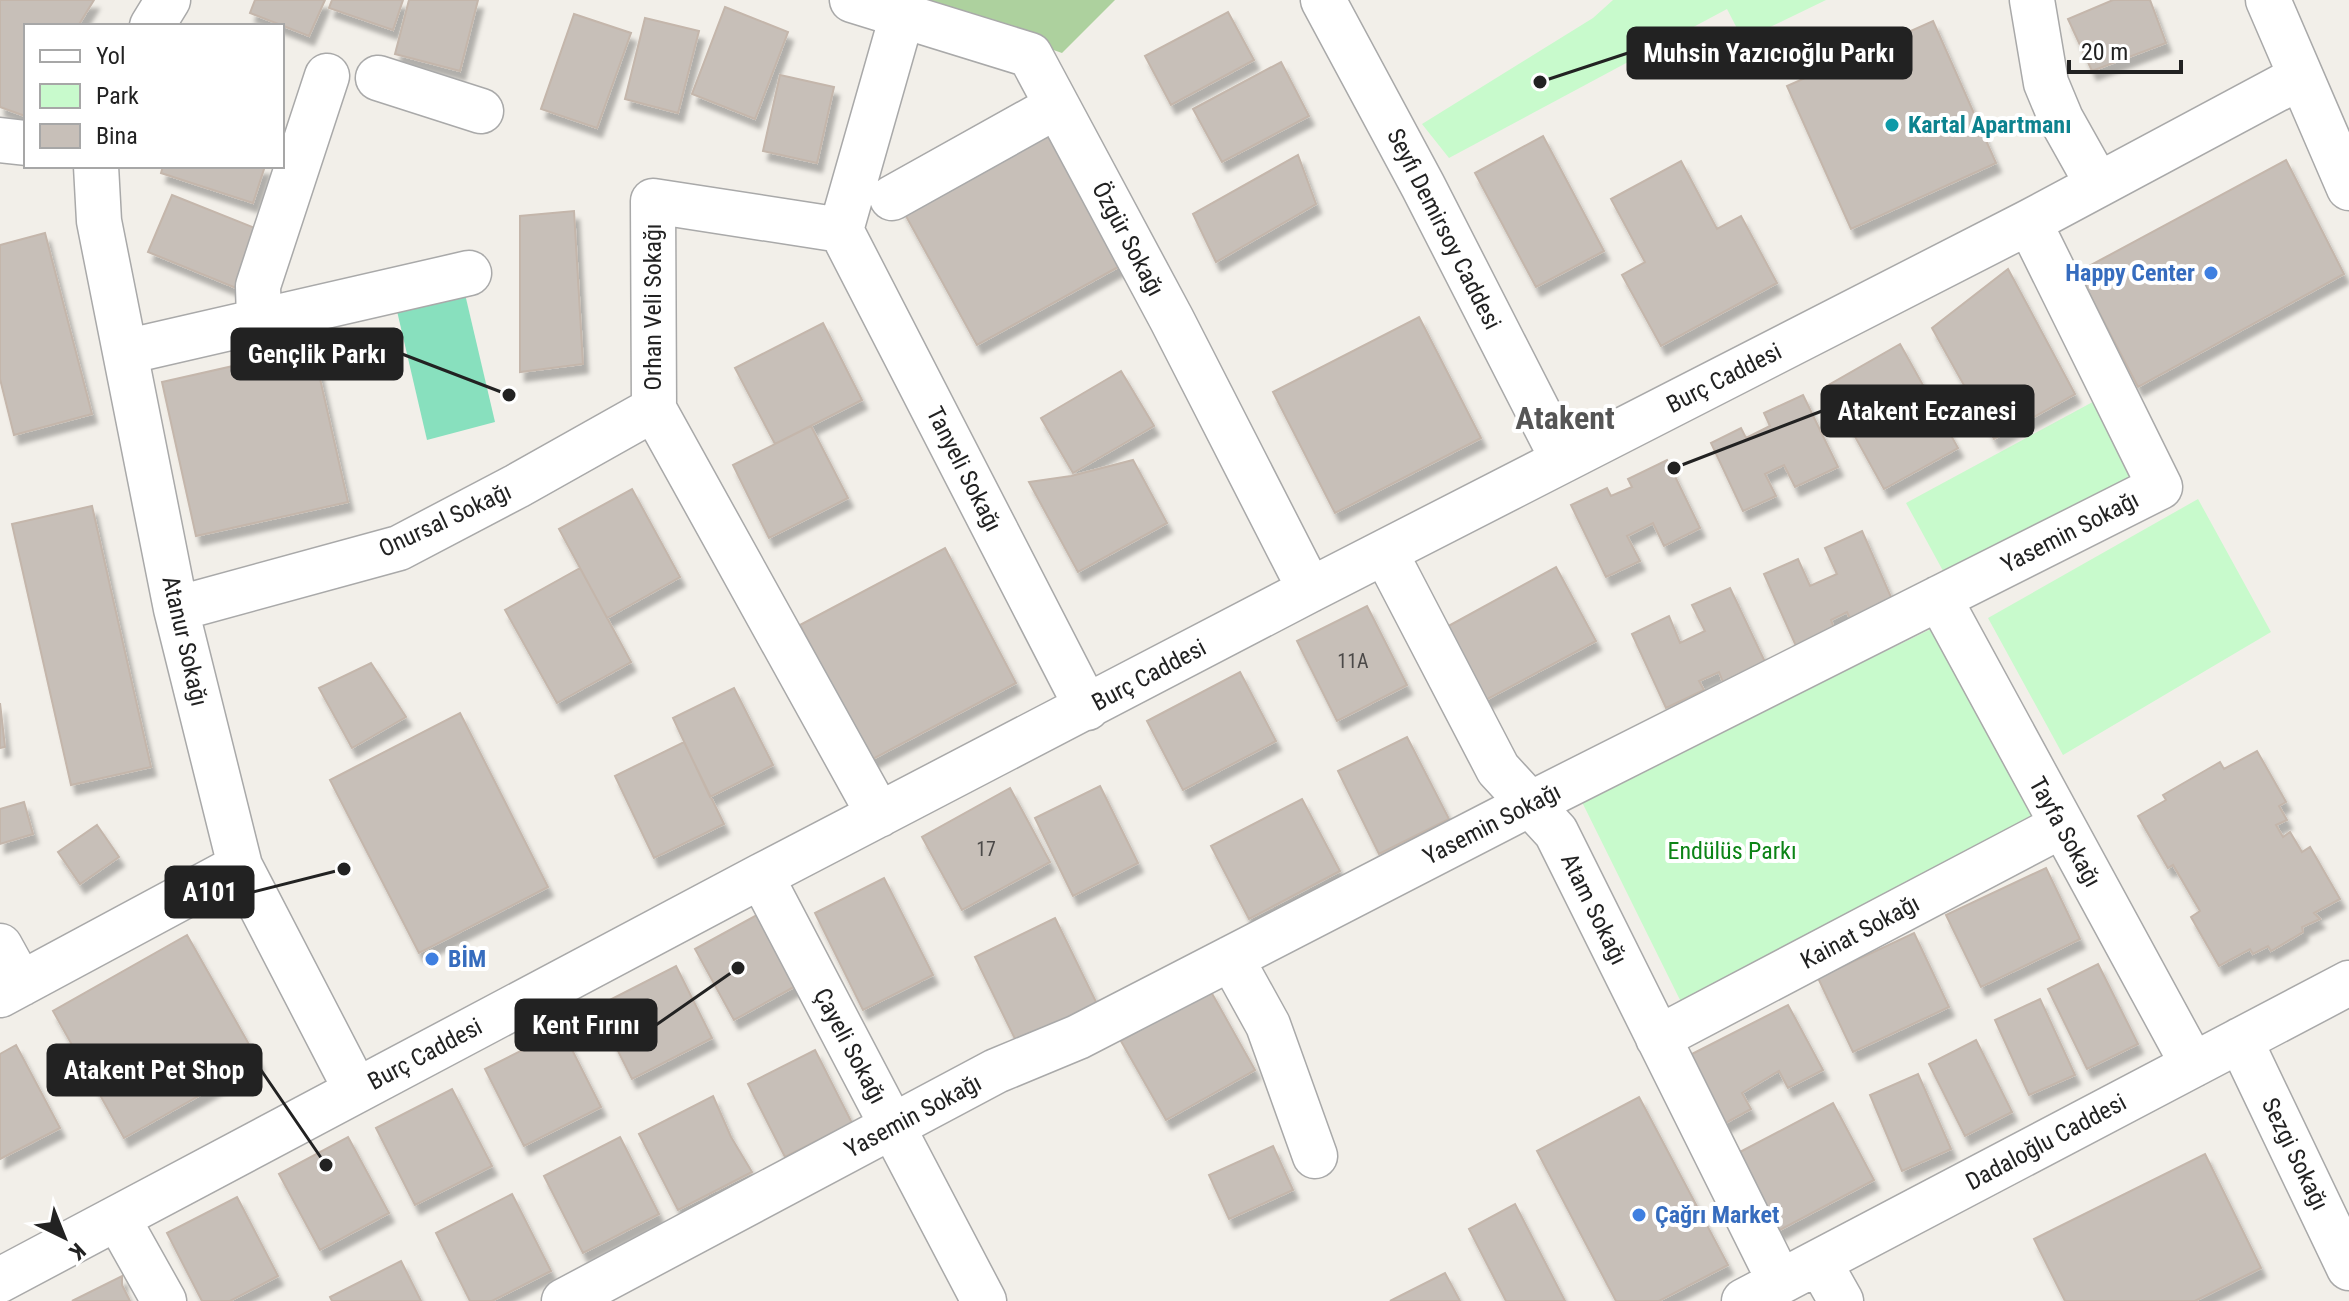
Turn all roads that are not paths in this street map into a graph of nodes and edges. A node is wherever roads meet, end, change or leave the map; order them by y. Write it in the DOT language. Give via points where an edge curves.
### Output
graph roads {
  1 [pos="168,0"];
  2 [pos="1323,0"];
  3 [pos="2032,0"];
  4 [pos="2268,0"];
  5 [pos="858,1"];
  6 [pos="902,16"];
  7 [pos="153,24"];
  8 [pos="327,76"];
  9 [pos="2300,77"];
  10 [pos="378,78"];
  11 [pos="1057,106"];
  12 [pos="481,111"];
  13 [pos="0,140"];
  14 [pos="24,143"];
  15 [pos="96,168"];
  16 [pos="2098,185"];
  17 [pos="2349,188"];
  18 [pos="892,198"];
  19 [pos="2029,222"];
  20 [pos="841,230"];
  21 [pos="469,273"];
  22 [pos="259,322"];
  23 [pos="125,352"];
  24 [pos="654,409"];
  25 [pos="1563,460"];
  26 [pos="1385,552"];
  27 [pos="1310,590"];
  28 [pos="1939,598"];
  29 [pos="176,609"];
  30 [pos="1087,708"];
  31 [pos="1530,804"];
  32 [pos="879,815"];
  33 [pos="2061,826"];
  34 [pos="240,866"];
  35 [pos="761,876"];
  36 [pos="0,946"];
  37 [pos="1231,958"];
  38 [pos="2349,983"];
  39 [pos="10,990"];
  40 [pos="1658,1038"];
  41 [pos="2240,1040"];
  42 [pos="2193,1065"];
  43 [pos="356,1090"];
  44 [pos="893,1127"];
  45 [pos="1315,1156"];
  46 [pos="118,1219"];
  47 [pos="1819,1262"];
  48 [pos="2349,1268"];
  49 [pos="0,1280"];
  50 [pos="1762,1292"];
  51 [pos="2349,1296"];
  52 [pos="164,1301"];
  53 [pos="564,1301"];
  54 [pos="984,1301"];
  55 [pos="1841,1301"];
  56 [pos="2342,1301"];
  1 -- 7 [label="street"];
  2 -- 25 [label="street, Seyfi Demirsoy Caddesi"];
  3 -- 16 [label="street" via="2046,83"];
  4 -- 9 [label="street"];
  5 -- 6 [label="street, Özgür Sokağı"];
  6 -- 11 [label="street, Özgür Sokağı" via="1030,55"];
  6 -- 20 [label="street"];
  8 -- 22 [label="street" via="258,286"];
  9 -- 16 [label="street, Burç Caddesi"];
  9 -- 17 [label="street"];
  10 -- 12 [label="street"];
  11 -- 18 [label="street"];
  11 -- 27 [label="street, Özgür Sokağı"];
  13 -- 14 [label="street"];
  15 -- 23 [label="street, Atanur Sokağı" via="99,221"];
  16 -- 19 [label="street, Burç Caddesi"];
  19 -- 25 [label="street, Burç Caddesi"];
  19 -- 28 [label="street, Yasemin Sokağı" via="2160,487"];
  20 -- 24 [label="street, Orhan Veli Sokağı" via="653,201"];
  20 -- 30 [label="street, Tanyeli Sokağı"];
  21 -- 22 [label="street"];
  22 -- 23 [label="street"];
  23 -- 29 [label="street, Atanur Sokağı"];
  24 -- 29 [label="street, Onursal Sokağı" via="399,548"];
  24 -- 32 [label="street, Orhan Veli Sokağı"];
  25 -- 26 [label="street, Burç Caddesi"];
  26 -- 27 [label="street, Burç Caddesi"];
  26 -- 31 [label="street, Atam Sokağı" via="1498,769"];
  27 -- 30 [label="street, Burç Caddesi"];
  28 -- 31 [label="street, Yasemin Sokağı"];
  28 -- 33 [label="street, Tayfa Sokağı"];
  29 -- 34 [label="street, Atanur Sokağı"];
  30 -- 32 [label="street, Burç Caddesi"];
  31 -- 37 [label="street, Yasemin Sokağı"];
  31 -- 40 [label="street, Atam Sokağı" via="1556,832"];
  32 -- 35 [label="street, Burç Caddesi"];
  33 -- 40 [label="street, Kainat Sokağı"];
  33 -- 42 [label="street, Tayfa Sokağı"];
  34 -- 39 [label="street"];
  34 -- 43 [label="street, Atanur Sokağı"];
  35 -- 43 [label="street, Burç Caddesi"];
  35 -- 44 [label="street, Çayeli Sokağı"];
  36 -- 39 [label="street"];
  37 -- 44 [label="street, Yasemin Sokağı" via="1078,1037 996,1071"];
  37 -- 45 [label="street" via="1268,1025"];
  38 -- 41 [label="street, Dadaloğlu Caddesi"];
  40 -- 50 [label="street, Atam Sokağı"];
  41 -- 42 [label="street, Dadaloğlu Caddesi"];
  41 -- 48 [label="street, Sezgi Sokağı"];
  42 -- 47 [label="street, Dadaloğlu Caddesi"];
  43 -- 46 [label="street, Burç Caddesi"];
  44 -- 53 [label="street, Yasemin Sokağı"];
  44 -- 54 [label="street, Çayeli Sokağı"];
  46 -- 49 [label="street, Burç Caddesi"];
  46 -- 52 [label="street"];
  47 -- 50 [label="street, Dadaloğlu Caddesi"];
  47 -- 55 [label="street"];
  51 -- 56 [label="street"];
}
